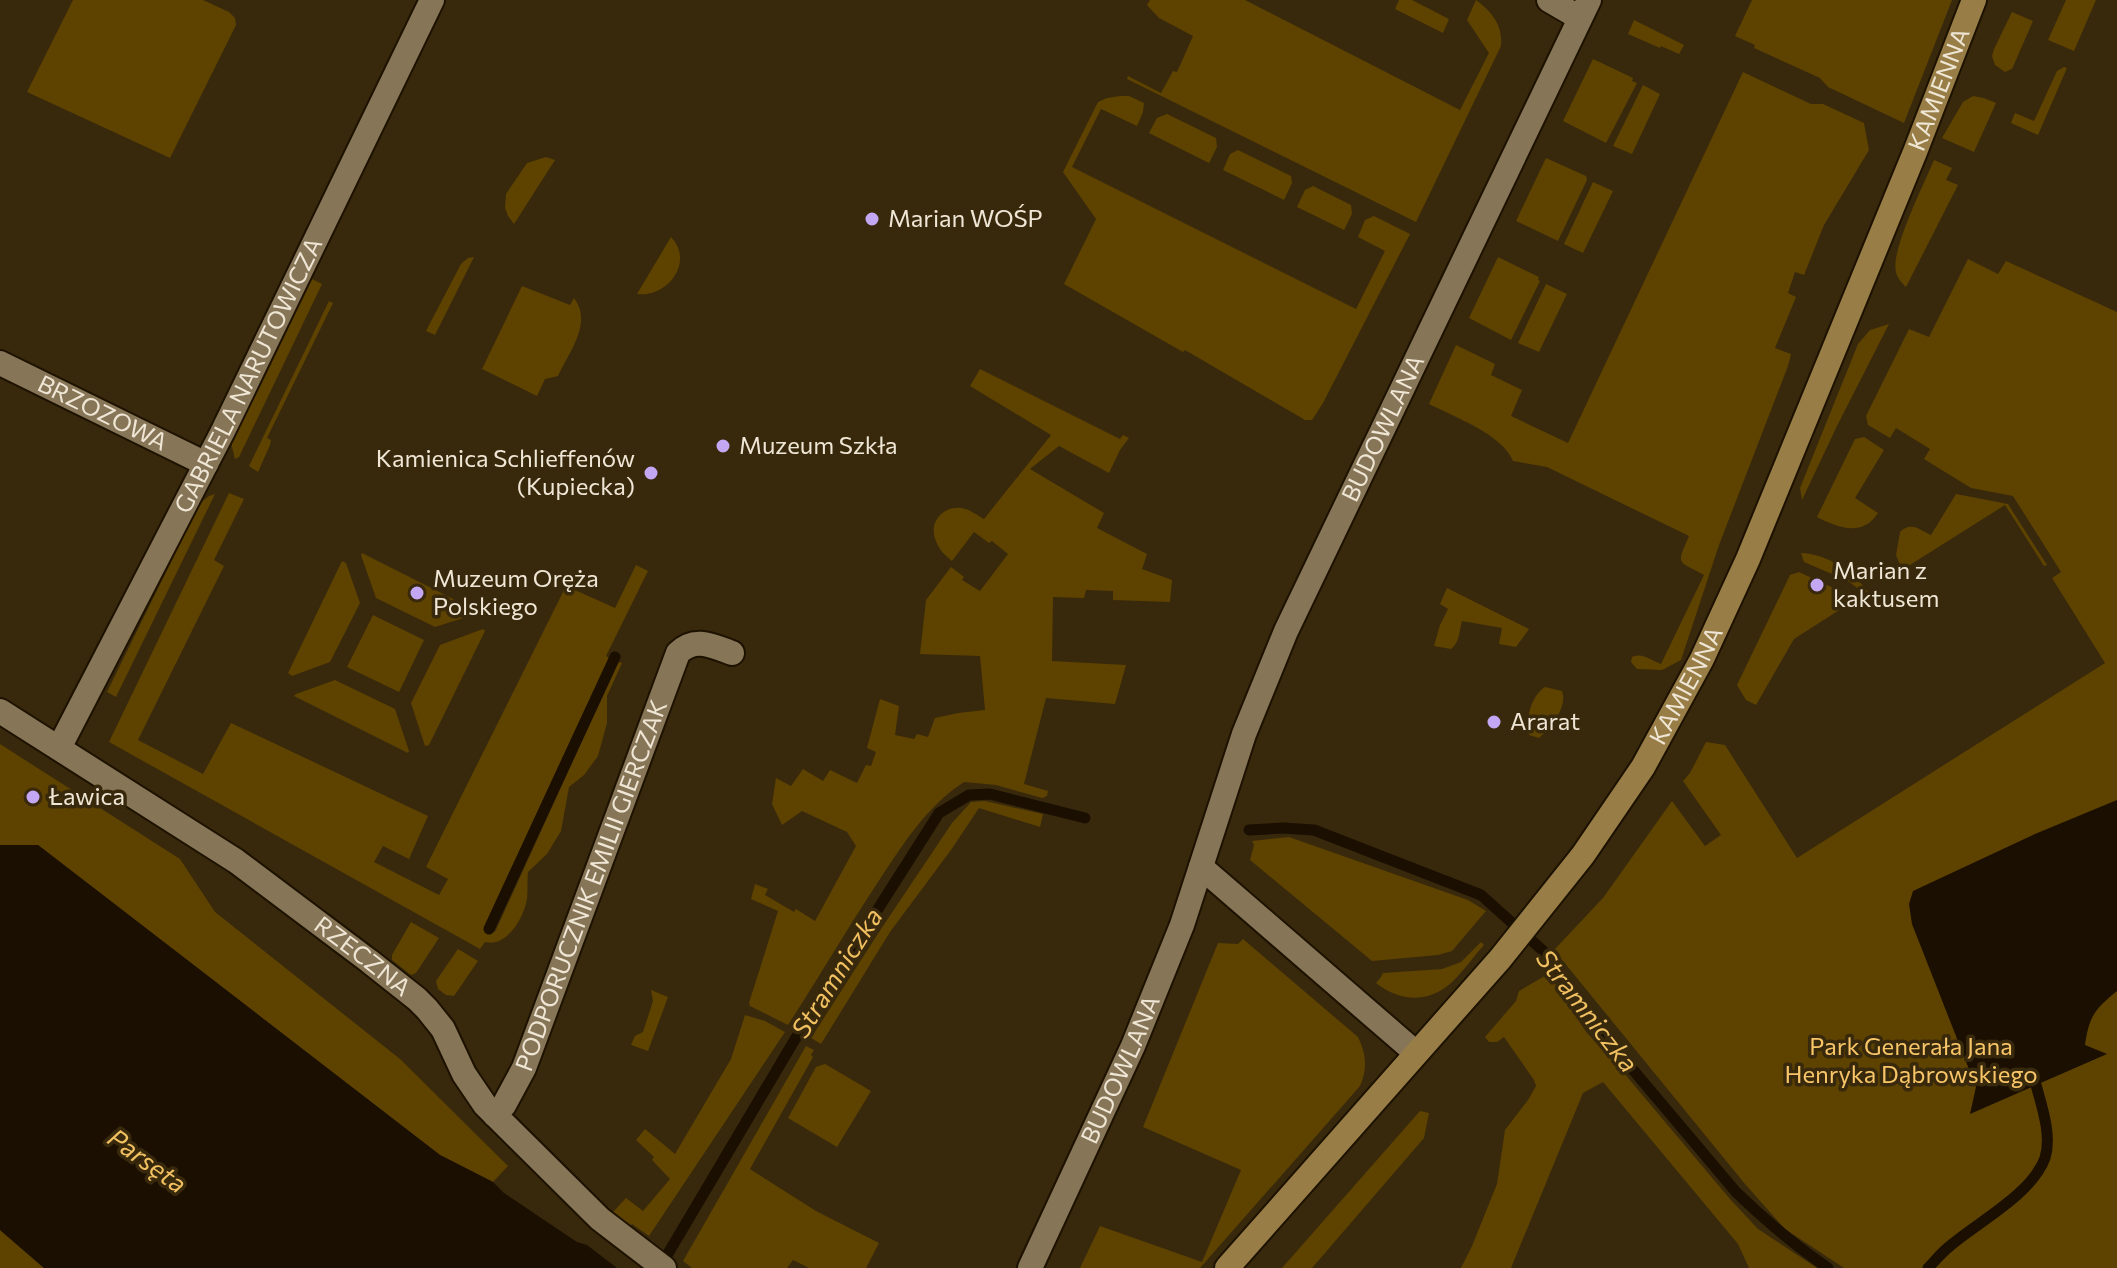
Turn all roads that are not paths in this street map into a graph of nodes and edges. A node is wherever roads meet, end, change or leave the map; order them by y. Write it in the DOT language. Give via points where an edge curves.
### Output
graph roads {
  1 [pos="432,0"];
  2 [pos="1549,0"];
  3 [pos="1974,0"];
  4 [pos="1585,9"];
  5 [pos="0,363"];
  6 [pos="206,464"];
  7 [pos="732,653"];
  8 [pos="0,711"];
  9 [pos="59,748"];
  10 [pos="1201,867"];
  11 [pos="1416,1053"];
  12 [pos="495,1115"];
  13 [pos="664,1268"];
  14 [pos="1030,1268"];
  15 [pos="1227,1268"];
  1 -- 6 [label="street, GABRIELA NARUTOWICZA"];
  2 -- 4 [label="street"];
  3 -- 11 [label="street, KAMIENNA" via="1802,432 1702,659 1606,823 1500,959"];
  4 -- 10 [label="street, BUDOWLANA" via="1286,631 1244,734"];
  5 -- 6 [label="street, BRZOZOWA"];
  6 -- 9 [label="street, GABRIELA NARUTOWICZA"];
  7 -- 12 [label="street, PODPORUCZNIK EMILII GIERCZAK" via="703,643 678,642 524,1068"];
  8 -- 9 [label="street, RZECZNA"];
  9 -- 12 [label="street, RZECZNA" via="236,861 409,993 437,1021 473,1090"];
  10 -- 11 [label="street"];
  10 -- 14 [label="street, BUDOWLANA" via="1133,1046"];
  11 -- 15 [label="street, KAMIENNA"];
  12 -- 13 [label="street, RZECZNA" via="600,1219"];
}
